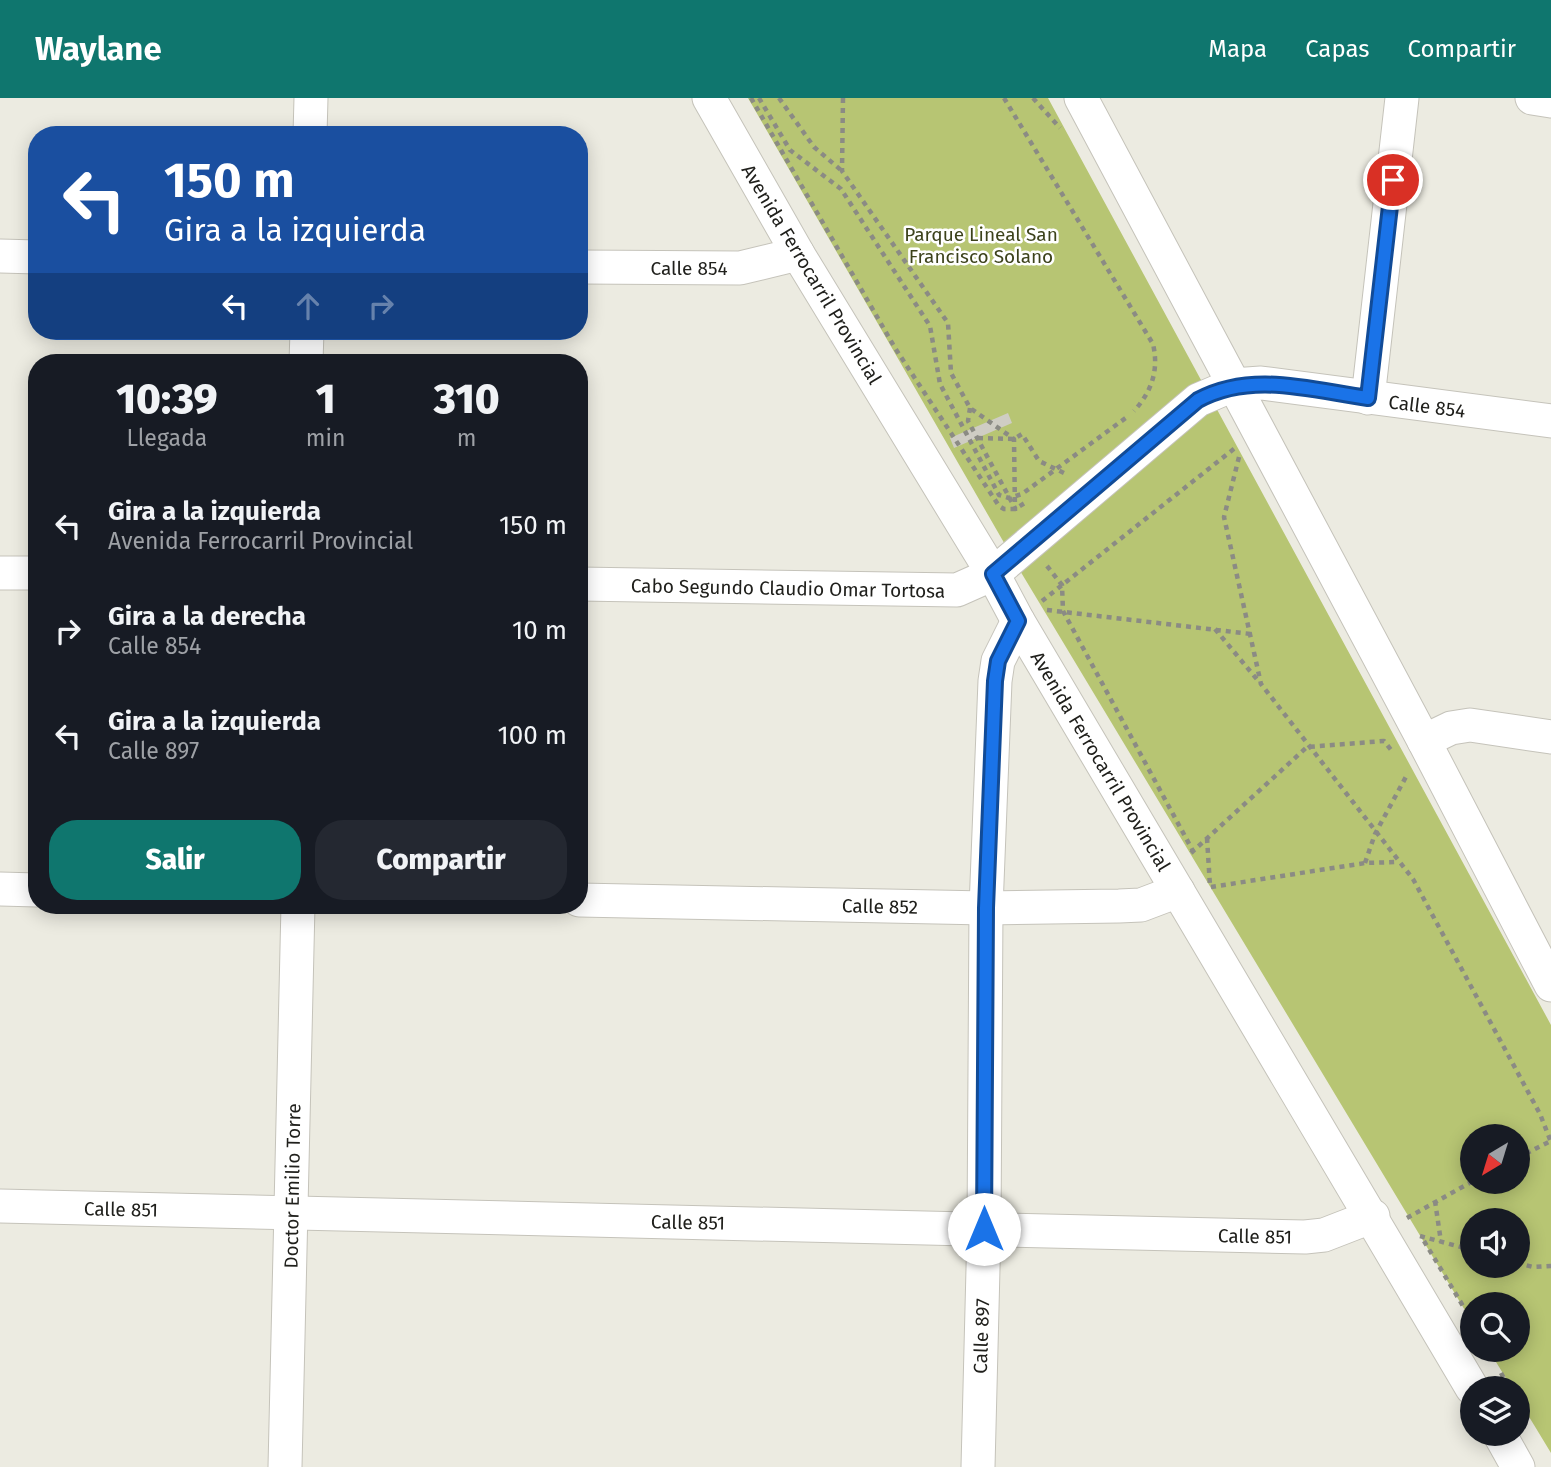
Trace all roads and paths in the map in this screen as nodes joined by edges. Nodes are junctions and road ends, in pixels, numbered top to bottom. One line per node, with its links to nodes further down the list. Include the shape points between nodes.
1 (311, 98): 12 (street)
2 (709, 98): 14 (street, Avenida Ferrocarril Provincial)
3 (751, 98): 32 (path, via 895,348 999,506)
4 (759, 98): 31 (path, via 785,144 841,189 930,326 942,388 994,489)
5 (779, 98): 13 (path, via 814,147)
6 (843, 98): 13 (path)
7 (1004, 98): 27 (path, via 1145,328 1156,356 1153,383 1133,413)
8 (1081, 98): 18 (street)
9 (1402, 98): 19 (street)
10 (1532, 98): 11 (street)
11 (1551, 101)
12 (310, 126)
13 (842, 172): 20 (path, via 948,323 951,373)
14 (798, 254): 17 (street, Calle 854, via 740,268); 36 (street, Avenida Ferrocarril Provincial)
15 (0, 256): 16 (street)
16 (28, 257)
17 (588, 267)
18 (1233, 385): 19 (street, Calle 854, via 1261,383); 33 (street, Calle 854, via 1198,400); 46 (street)
19 (1368, 398): 22 (street, Calle 854)
20 (970, 408): 23 (path, via 968,421); 24 (path)
21 (1135, 420): 25 (path)
22 (1551, 421)
23 (977, 438): 24 (path); 31 (path)
24 (1014, 439): 27 (path, via 1022,434 1039,461); 31 (path)
25 (1104, 443)
26 (1074, 466): 28 (path)
27 (1055, 469): 28 (path); 31 (path)
28 (1063, 474): 29 (path)
29 (1054, 481)
30 (1034, 496): 32 (path)
31 (1012, 497): 32 (path)
32 (1015, 509): 33 (path, via 1015,523)
33 (1030, 543): 36 (street, Calle 854); 38 (path)
34 (0, 573): 35 (street)
35 (28, 573)
36 (993, 574): 37 (street, Cabo Segundo Claudio Omar Tortosa, via 941,592); 40 (street, Avenida Ferrocarril Provincial)
37 (588, 584)
38 (1062, 585): 39 (path); 40 (path); 42 (path, via 1242,442 1224,517)
39 (1063, 611): 40 (path); 41 (path); 49 (path)
40 (1026, 615): 52 (street, Avenida Ferrocarril Provincial); 56 (street, Calle 897, via 998,661 995,681)
41 (1215, 629): 42 (path); 43 (path)
42 (1251, 634): 43 (path)
43 (1261, 684): 45 (path)
44 (1551, 737): 46 (street, via 1470,725 1451,729)
45 (1307, 747): 46 (path, via 1384,741); 47 (path); 48 (path)
46 (1412, 751): 47 (path); 58 (street)
47 (1375, 834): 50 (path); 51 (path)
48 (1207, 838): 49 (path); 52 (path)
49 (1193, 851): 52 (path)
50 (1397, 862): 51 (path); 59 (path, via 1413,879)
51 (1365, 863): 52 (path)
52 (1186, 884): 56 (street, Calle 852, via 1142,905); 65 (street, Avenida Ferrocarril Provincial)
53 (0, 889): 54 (street)
54 (28, 890)
55 (588, 901): 56 (street, Calle 852)
56 (986, 908): 67 (street, Calle 897)
57 (298, 914): 64 (street, Doctor Emilio Torre)
58 (1551, 985)
59 (1551, 1142): 60 (path)
60 (1530, 1152)
61 (1460, 1188): 62 (path)
62 (1435, 1201): 66 (path); 69 (path)
63 (0, 1206): 64 (street, Calle 851)
64 (291, 1213): 67 (street, Calle 851); 75 (street, Doctor Emilio Torre)
65 (1373, 1216): 67 (street, Calle 851, via 1324,1235 1305,1237); 73 (street, Avenida Ferrocarril Provincial)
66 (1406, 1219)
67 (984, 1229): 76 (street, Calle 897)
68 (1420, 1236): 69 (path)
69 (1441, 1242): 70 (path)
70 (1460, 1247)
71 (1530, 1266): 72 (path)
72 (1551, 1266)
73 (1465, 1376)
74 (1506, 1446): 77 (street)
75 (285, 1467)
76 (978, 1467)
77 (1518, 1467)

